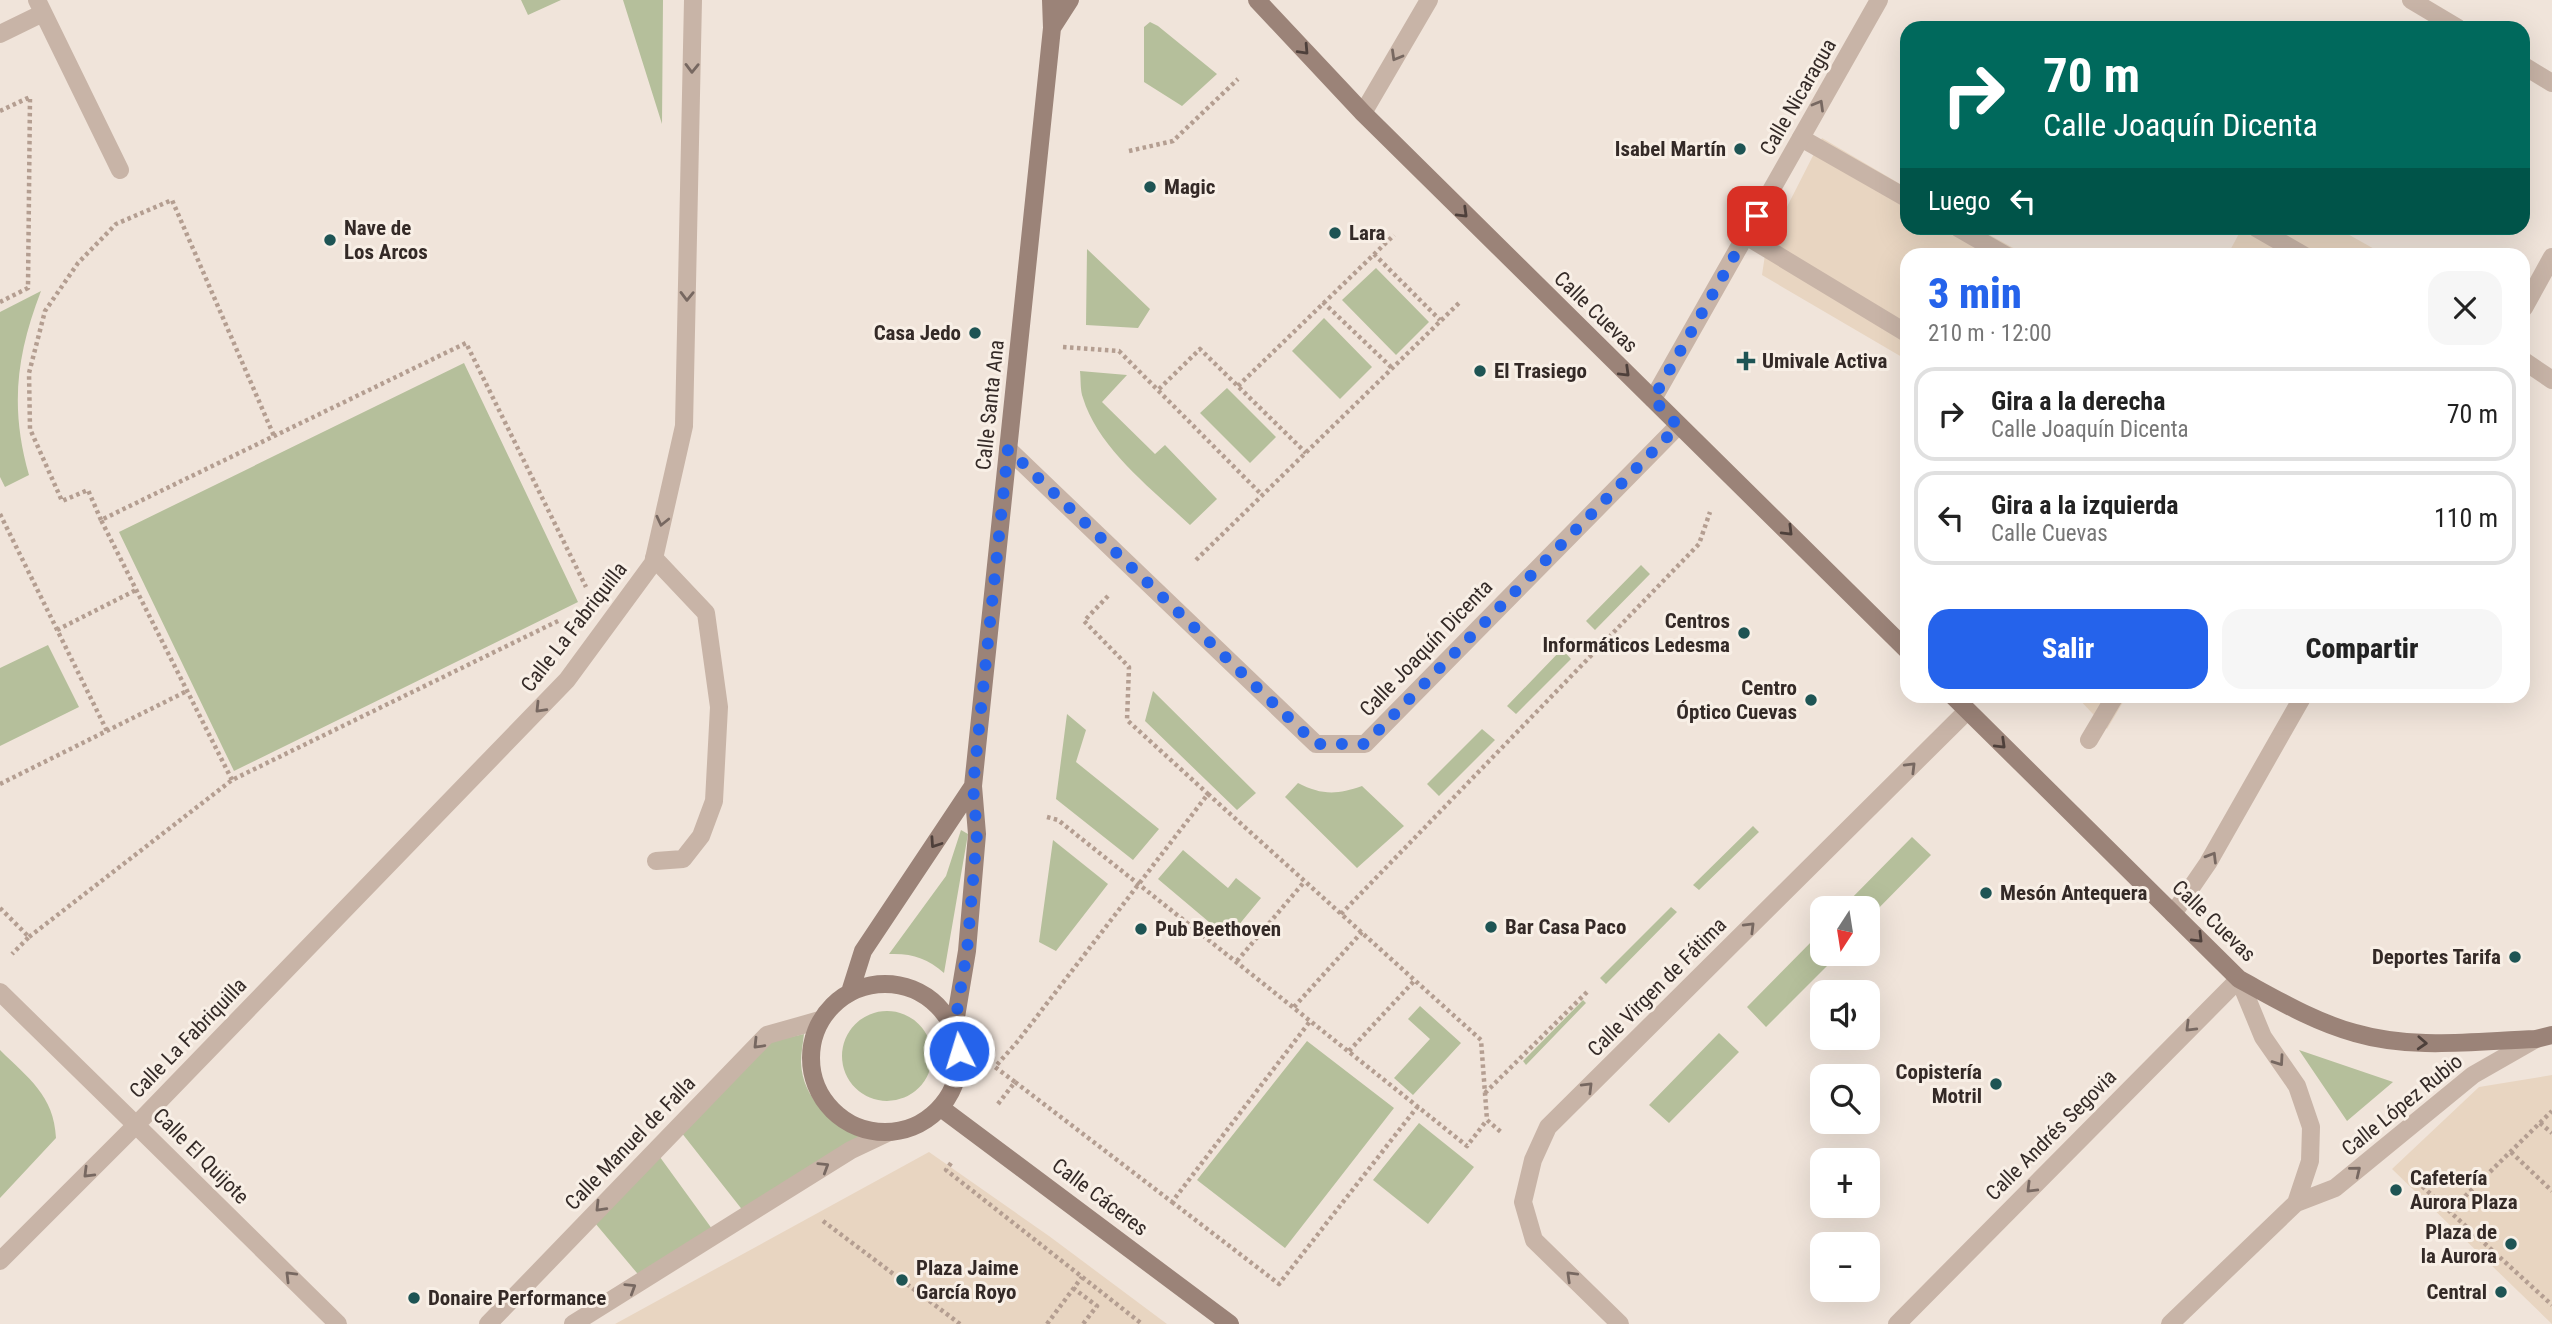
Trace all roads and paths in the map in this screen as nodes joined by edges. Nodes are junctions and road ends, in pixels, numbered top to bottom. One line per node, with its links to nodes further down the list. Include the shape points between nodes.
1 (693, 0): 50 (street, Calle La Fabriquilla, one-way to 50, via 684,426)
2 (1051, 0): 10 (main road, Calle Santa Ana)
3 (1070, 0): 10 (main road, Calle Santa Ana)
4 (1257, 0): 16 (main road, Calle Cuevas, one-way to 16)
5 (1429, 0): 16 (street, one-way to 16)
6 (1879, 0): 17 (street, Calle Nicaragua, one-way to 6)
7 (2411, 0): 9 (street)
8 (40, 6): 11 (street); 19 (street)
9 (2446, 21)
10 (1052, 28): 44 (main road, Calle Santa Ana)
11 (0, 34)
12 (2530, 70): 14 (street)
13 (1238, 79): 18 (path, via 1172,141)
14 (2552, 83)
15 (0, 111): 30 (path, via 30,97 28,288)
16 (1363, 113): 41 (main road, Calle Cuevas, one-way to 41)
17 (1801, 138): 20 (street); 24 (street, Calle Nicaragua)
18 (1129, 150)
19 (120, 170)
20 (1900, 194)
21 (1394, 235): 27 (path)
22 (1970, 235): 25 (street)
23 (2268, 235): 26 (street)
24 (1746, 236): 34 (street); 41 (street, Calle Nicaragua)
25 (1993, 248)
26 (2291, 248)
27 (1374, 254): 31 (path); 33 (path)
28 (2552, 257): 29 (street)
29 (2530, 297)
30 (0, 302)
31 (1323, 302): 37 (path); 39 (path)
32 (1460, 302): 33 (path)
33 (1440, 320): 37 (path)
34 (1900, 329)
35 (1063, 347): 40 (path, via 1119,351)
36 (2530, 365): 38 (street)
37 (1392, 368): 45 (path)
38 (2552, 380)
39 (1238, 386): 40 (path, via 1200,349); 45 (path)
40 (1159, 389): 46 (path)
41 (1653, 399): 42 (main road, Calle Cuevas)
42 (1678, 426): 52 (street, Calle Joaquín Dicenta, via 1365,744 1316,744); 57 (main road, Calle Cuevas, one-way to 57)
43 (274, 436): 49 (path); 49 (path, via 172,200 116,224 78,263 45,311 29,373 30,429 62,501 88,490); 54 (path, via 466,343)
44 (1008, 449): 52 (street, Calle Joaquín Dicenta); 67 (main road, Calle Santa Ana)
45 (1306, 453): 46 (path)
46 (1262, 495): 51 (path)
47 (1711, 510): 74 (path, via 1699,544)
48 (0, 514): 56 (path)
49 (100, 520): 53 (path)
50 (654, 558): 70 (street, via 706,613 719,707 714,801 701,835 683,859); 98 (street, Calle La Fabriquilla, one-way to 98, via 567,680)
51 (1196, 560)
52 (1133, 569): 68 (path, via 1084,621 1129,667 1127,720)
53 (136, 590): 56 (path); 58 (path)
54 (589, 594)
55 (561, 620): 65 (path)
56 (57, 630): 63 (path)
57 (1900, 643)
58 (187, 691): 63 (path); 65 (path)
59 (1959, 703): 62 (main road, Calle Cuevas)
60 (2111, 703): 64 (street)
61 (2299, 703): 75 (street, one-way to 61, via 2208,863)
62 (1967, 711): 75 (main road, Calle Cuevas, one-way to 75); 122 (street, Calle Virgen de Fátima, one-way to 62, via 1534,1240 1523,1202 1533,1160 1548,1127)
63 (107, 731): 66 (path)
64 (2089, 740)
65 (232, 780): 77 (path)
66 (0, 784)
67 (973, 786): 84 (main road, Calle Santa Ana, one-way to 84, via 863,951); 88 (main road, Calle Santa Ana, via 977,834 967,951)
68 (1208, 794): 71 (path); 72 (path)
69 (1047, 817): 72 (path)
70 (656, 861)
71 (1305, 881): 74 (path); 79 (path)
72 (1139, 883): 79 (path); 91 (path, via 995,1067)
73 (0, 908): 77 (path)
74 (1342, 914): 76 (path)
75 (2173, 914): 81 (main road, Calle Cuevas, one-way to 81)
76 (1362, 932): 80 (path); 85 (path)
77 (29, 937): 78 (path)
78 (10, 956)
79 (1237, 961): 85 (path)
80 (1415, 979): 90 (path); 92 (path, via 1481,1040)
81 (2239, 979): 89 (main road, Calle Cuevas, one-way to 89, via 2355,1034 2421,1044); 107 (street, Calle López Rubio, one-way to 107, via 2263,1037 2297,1086 2311,1127 2310,1161); 123 (street, Calle Andrés Segovia, one-way to 123)
82 (1588, 991): 92 (path)
83 (0, 992): 98 (street, Calle El Quijote)
84 (850, 992): 86 (main road); 88 (main road, via 874,984 898,985 921,993)
85 (1294, 1007): 87 (path)
86 (820, 1020): 99 (main road, via 810,1064 828,1106 845,1121); 115 (street, Calle Manuel de Falla, one-way to 115, via 767,1035)
87 (1311, 1020): 90 (path); 106 (path)
88 (954, 1029): 94 (main road, via 958,1073)
89 (2544, 1037): 107 (street, Calle López Rubio, one-way to 89, via 2335,1188 2473,1075)
90 (1349, 1051): 93 (path)
91 (1015, 1082): 100 (path); 106 (path)
92 (1485, 1093): 96 (path)
93 (1418, 1106): 96 (path, via 1467,1146); 106 (path, via 1279,1284)
94 (941, 1108): 99 (main road, via 915,1126); 100 (main road, Calle Cáceres)
95 (2552, 1111): 97 (path)
96 (1488, 1120): 102 (path)
97 (2540, 1123): 101 (path); 103 (path)
98 (136, 1125): 110 (street, Calle La Fabriquilla, one-way to 110); 114 (street, Calle El Quijote, one-way to 98)
99 (889, 1132): 116 (street, one-way to 99, via 851,1150)
100 (975, 1132): 111 (path, via 946,1170); 121 (main road, Calle Cáceres)
101 (2552, 1133)
102 (1508, 1139)
103 (2511, 1152): 105 (path); 108 (path)
104 (2403, 1169): 108 (path)
105 (2552, 1191)
106 (1172, 1202)
107 (2296, 1203): 124 (street, Calle López Rubio)
108 (2450, 1211): 113 (path)
109 (823, 1221): 117 (path)
110 (0, 1261)
111 (1082, 1277): 112 (path); 120 (path)
112 (1073, 1289): 118 (path); 119 (path, via 1097,1306)
113 (2552, 1305)
114 (338, 1324)
115 (488, 1324)
116 (573, 1324)
117 (960, 1324)
118 (1047, 1324)
119 (1083, 1324)
120 (1142, 1324)
121 (1230, 1324)
122 (1620, 1324)
123 (1897, 1324)
124 (2170, 1324)

